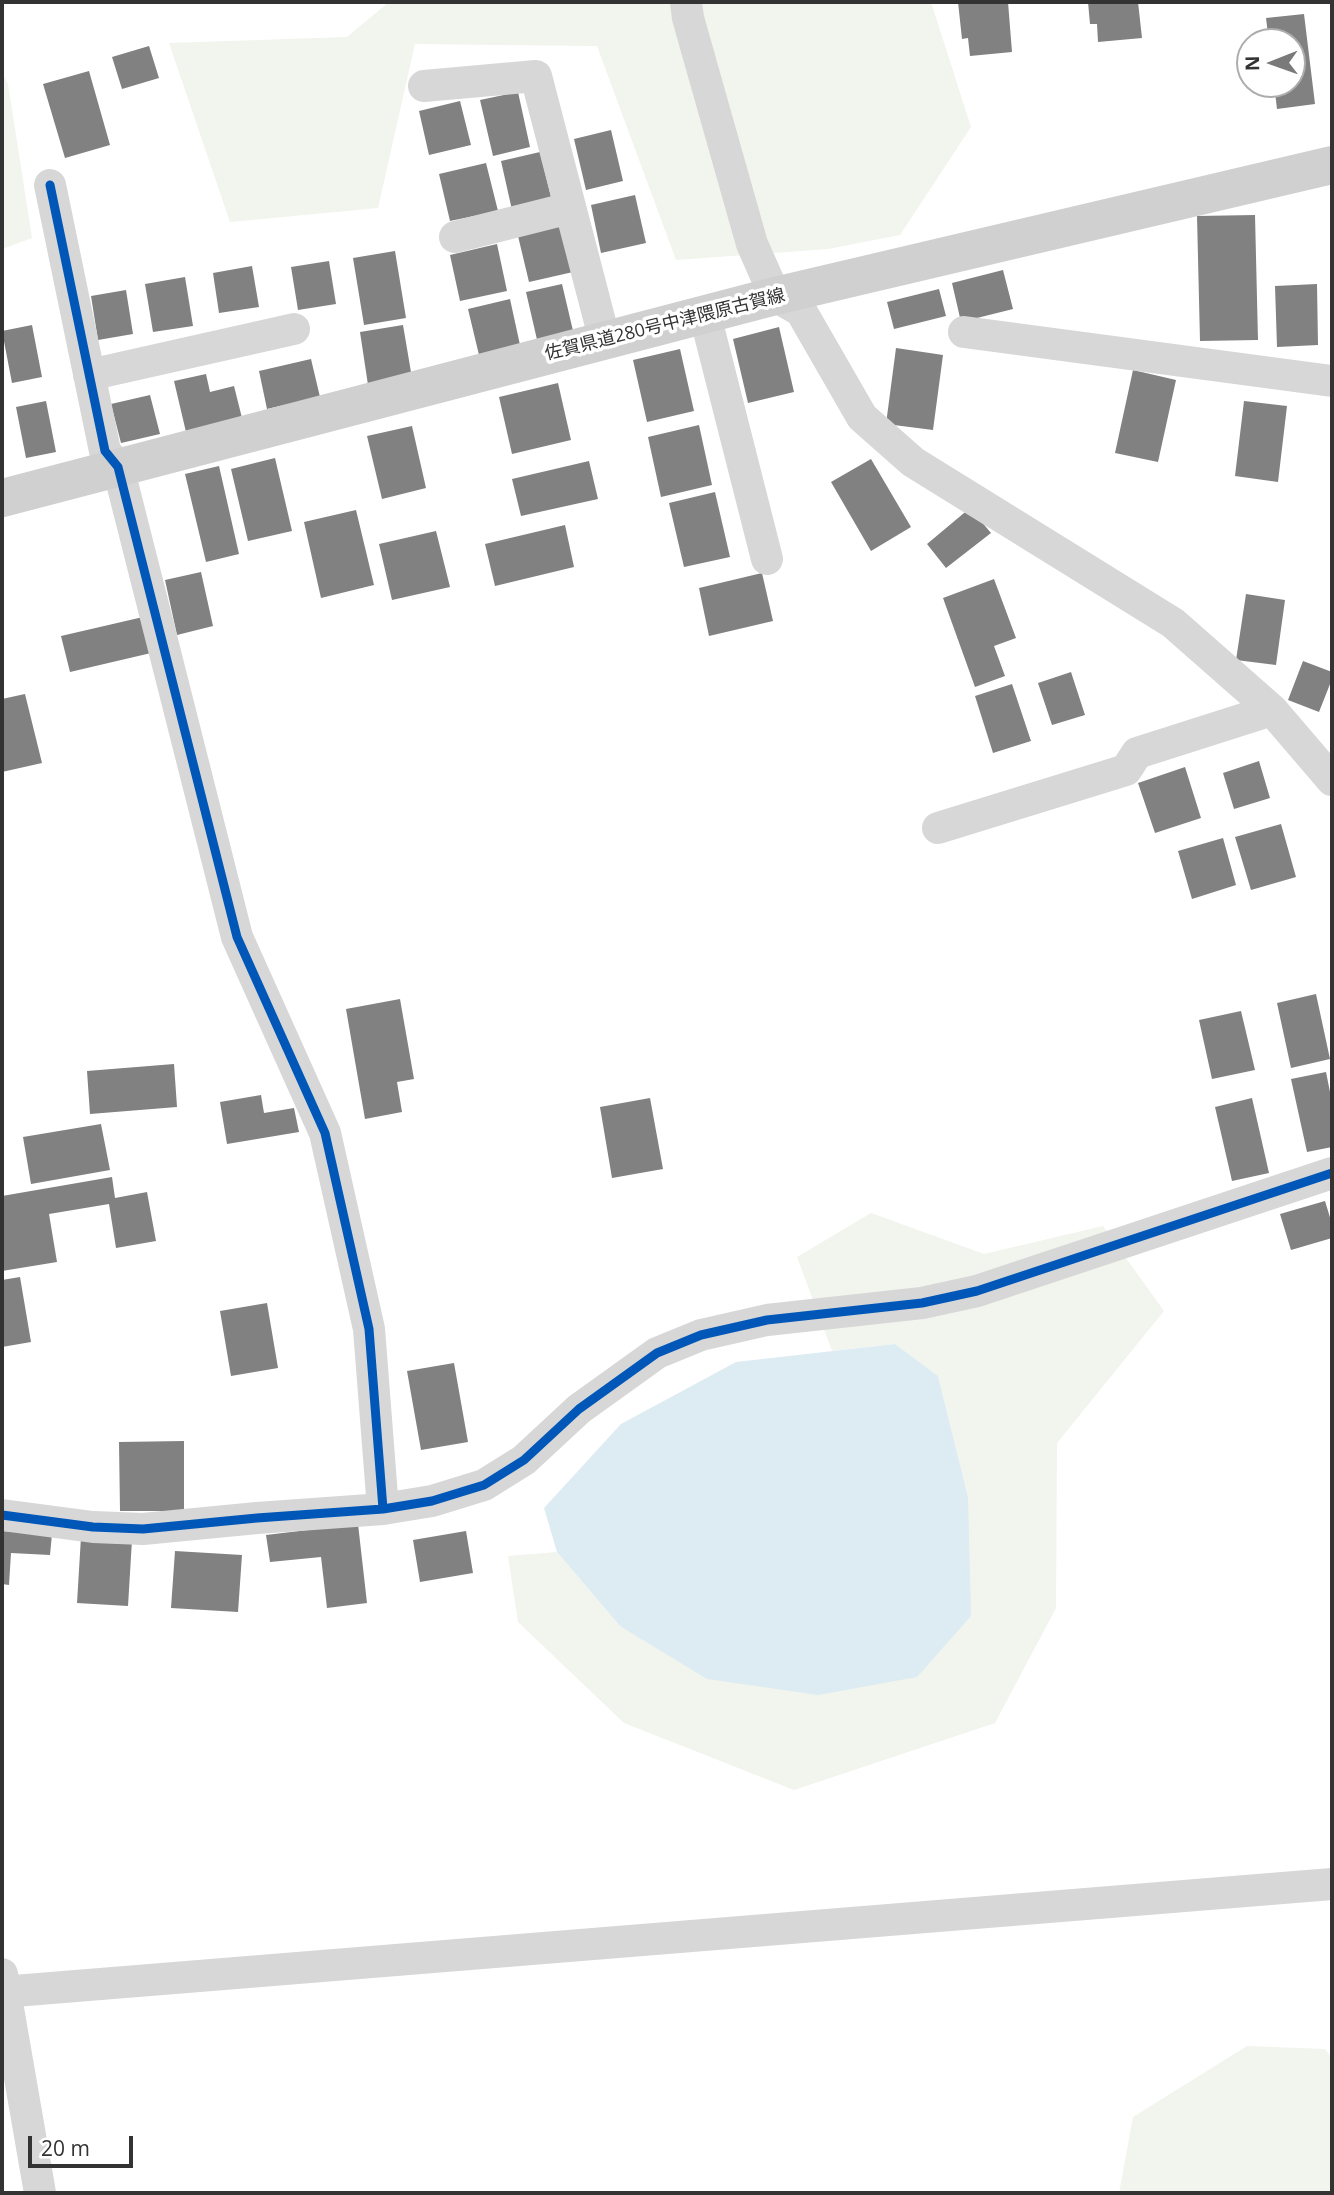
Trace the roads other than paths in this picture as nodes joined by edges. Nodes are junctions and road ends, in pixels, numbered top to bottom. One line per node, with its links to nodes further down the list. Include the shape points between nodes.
1 (686, 2): 7 (street, via 752,244)
2 (424, 86): 5 (street, via 536,76)
3 (1332, 165): 7 (main road, 佐賀県道280号中津隈原古賀線)
4 (50, 185): 12 (street)
5 (570, 208): 6 (street); 11 (street)
6 (455, 237)
7 (775, 296): 8 (main road, 佐賀県道280号中津隈原古賀線); 17 (street, via 801,312 862,417 913,462 1173,623)
8 (705, 315): 11 (main road, 佐賀県道280号中津隈原古賀線); 16 (street)
9 (294, 329): 12 (street)
10 (964, 332): 13 (street)
11 (605, 341): 14 (main road, 佐賀県道280号中津隈原古賀線)
12 (89, 375): 14 (street, via 105,451)
13 (1332, 381)
14 (118, 467): 15 (main road, 佐賀県道280号中津隈原古賀線); 21 (street, via 237,937 326,1133 369,1329)
15 (2, 498)
16 (767, 559)
17 (1272, 710): 18 (street); 19 (street, via 1137,753 1126,770)
18 (1332, 780)
19 (938, 828)
20 (1332, 1173): 21 (street, via 977,1291 922,1303 766,1320 701,1335 657,1353 579,1409 524,1460 484,1485 432,1501)
21 (383, 1509): 22 (street, via 143,1530)
22 (2, 1516)
23 (1332, 1884): 24 (street)
24 (3, 1985): 25 (street)
25 (40, 2193)

